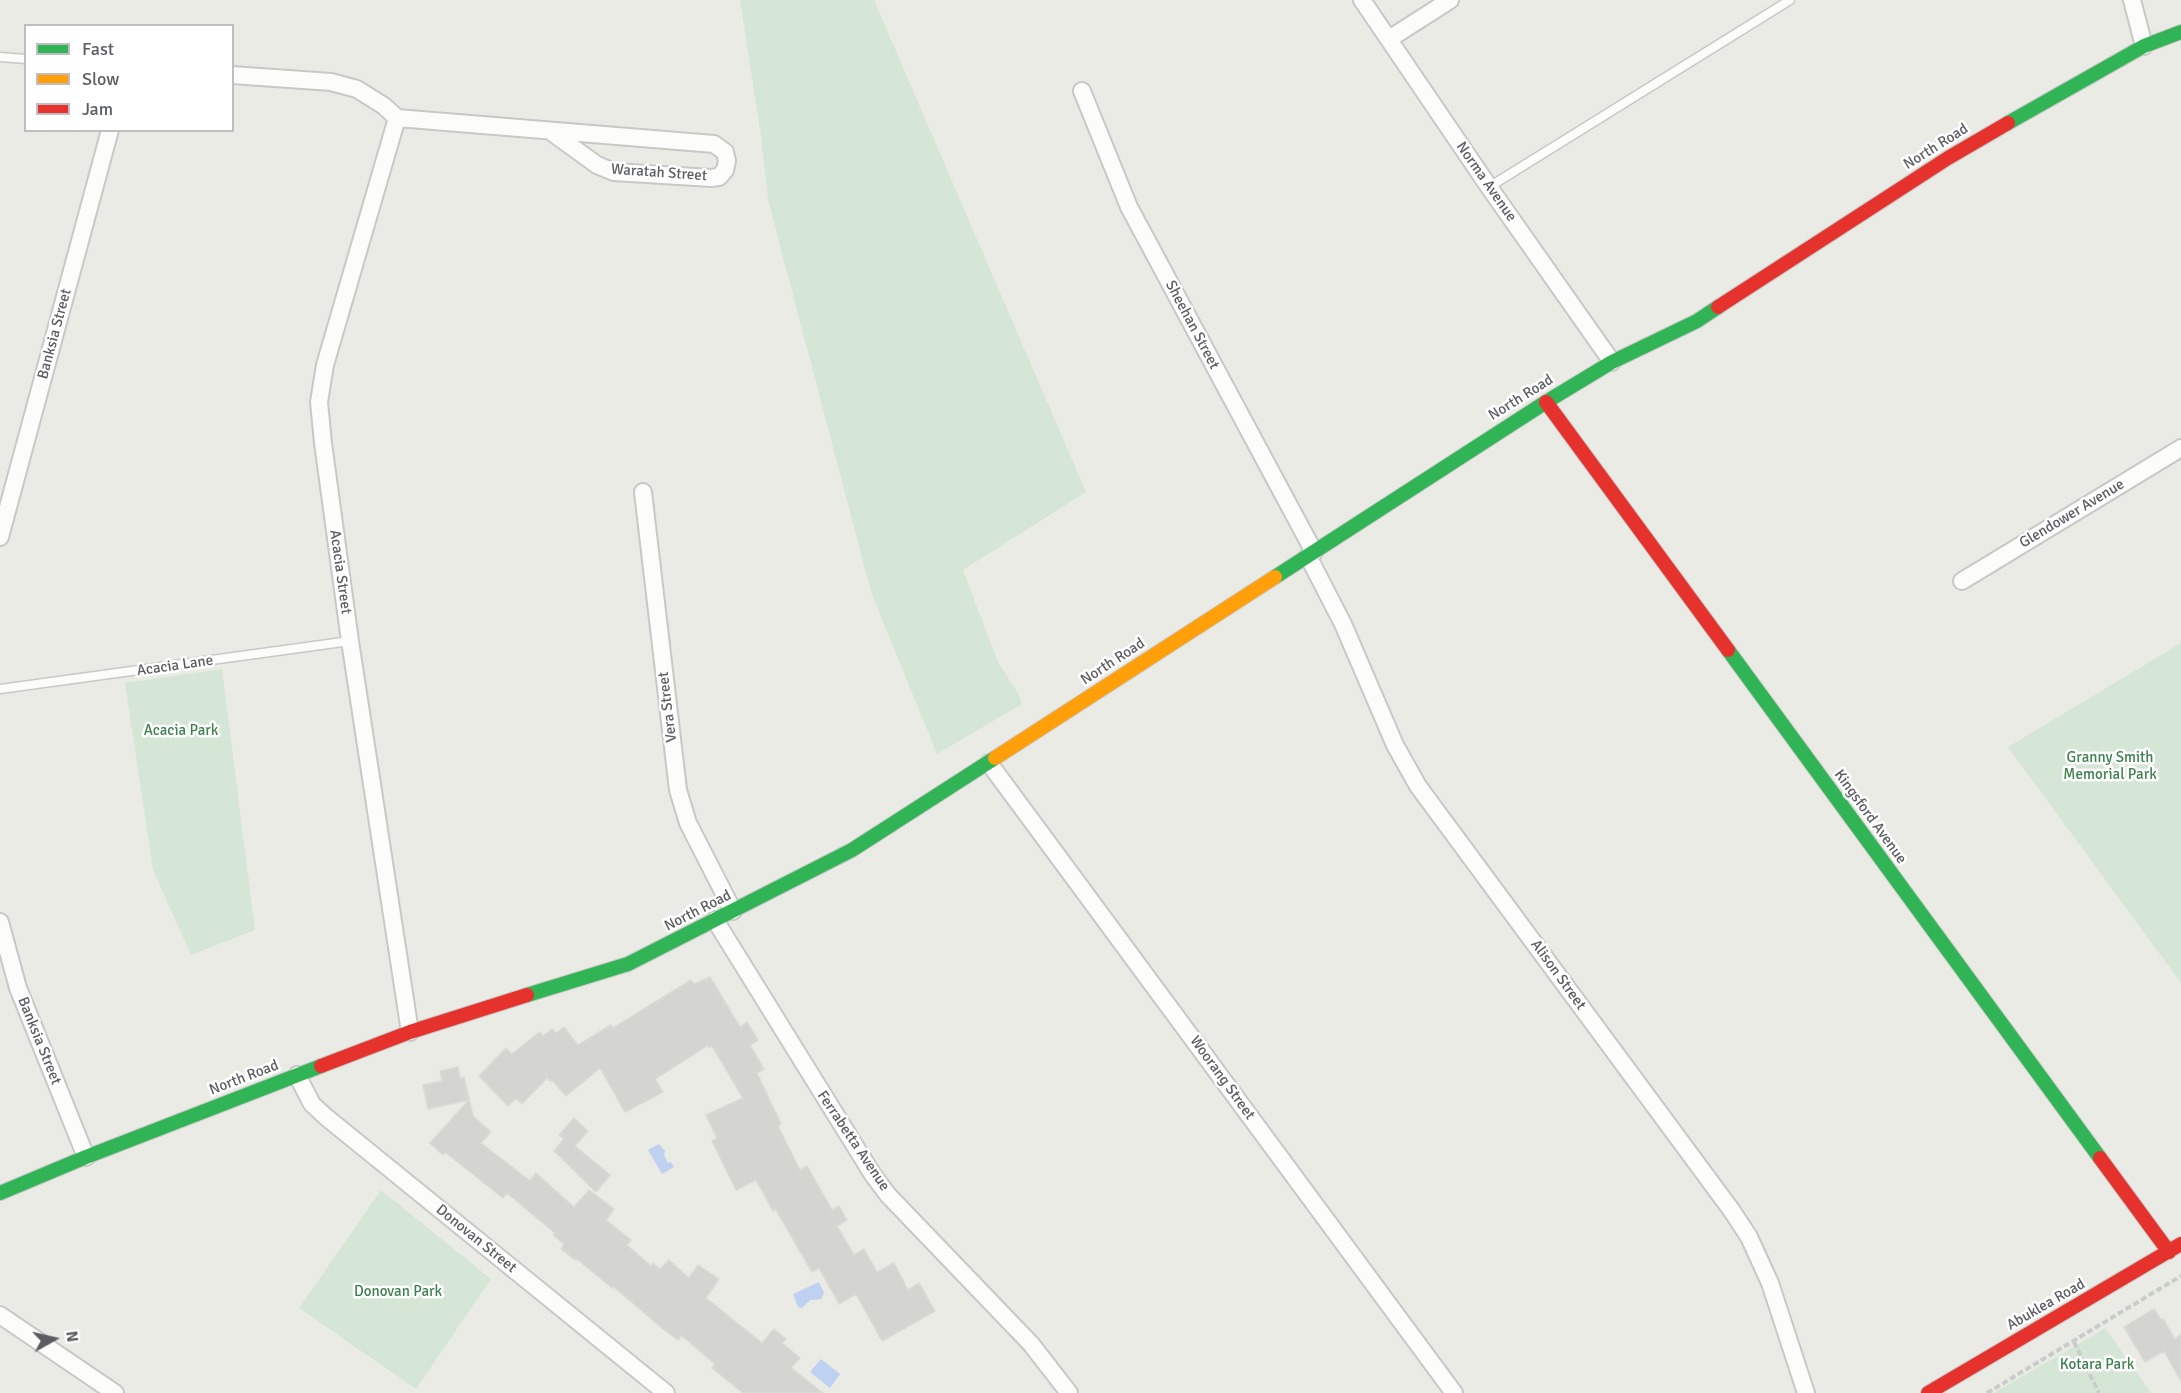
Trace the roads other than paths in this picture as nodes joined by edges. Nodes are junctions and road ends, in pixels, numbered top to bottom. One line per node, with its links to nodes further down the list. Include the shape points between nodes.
1 (1362, 0): 6 (street, Norma Avenue)
2 (1450, 0): 6 (street)
3 (1790, 0): 15 (lane)
4 (2132, 0): 7 (street)
5 (2181, 32): 7 (street, North Road)
6 (1389, 39): 15 (street, Norma Avenue)
7 (2144, 46): 16 (street, North Road, via 1948,158 1697,321)
8 (0, 57): 9 (lane)
9 (24, 59)
10 (234, 75): 12 (street, via 331,82 357,89)
11 (1082, 92): 21 (street, Sheehan Street, via 1129,207)
12 (397, 118): 14 (street, Waratah Street); 23 (street, Acacia Street, via 326,365 319,402)
13 (109, 132): 20 (street, Banksia Street)
14 (550, 132): 14 (street, Waratah Street, via 597,165 614,172 711,178 719,177 727,161 725,152 714,144)
15 (1489, 187): 16 (street, Norma Avenue)
16 (1612, 362): 17 (street, North Road)
17 (1546, 402): 21 (street, North Road); 33 (street, Kingsford Avenue)
18 (2181, 448): 22 (street, Glendower Avenue)
19 (643, 492): 26 (street, Vera Street, via 678,790 688,823)
20 (0, 537)
21 (1311, 554): 25 (street, North Road); 39 (street, Alison Street, via 1395,745 1418,786 1749,1237 1770,1283)
22 (1962, 581)
23 (350, 641): 24 (lane, Acacia Lane); 29 (street, Acacia Street)
24 (0, 689)
25 (989, 763): 26 (street, North Road, via 852,850); 38 (street, Woorang Street)
26 (733, 911): 27 (street, North Road)
27 (715, 920): 29 (street, North Road, via 628,964); 37 (street, Ferrabetta Avenue, via 873,1175 1031,1344)
28 (0, 922): 31 (street, Banksia Street, via 18,988)
29 (410, 1032): 30 (street, North Road)
30 (297, 1075): 31 (street, North Road); 36 (street, Donovan Street, via 312,1104)
31 (86, 1157): 32 (street, North Road)
32 (0, 1193)
33 (2175, 1248): 40 (street, Abuklea Road)
34 (0, 1315): 35 (street)
35 (115, 1393)
36 (666, 1393)
37 (1069, 1393)
38 (1454, 1393)
39 (1806, 1393)
40 (1928, 1393)

